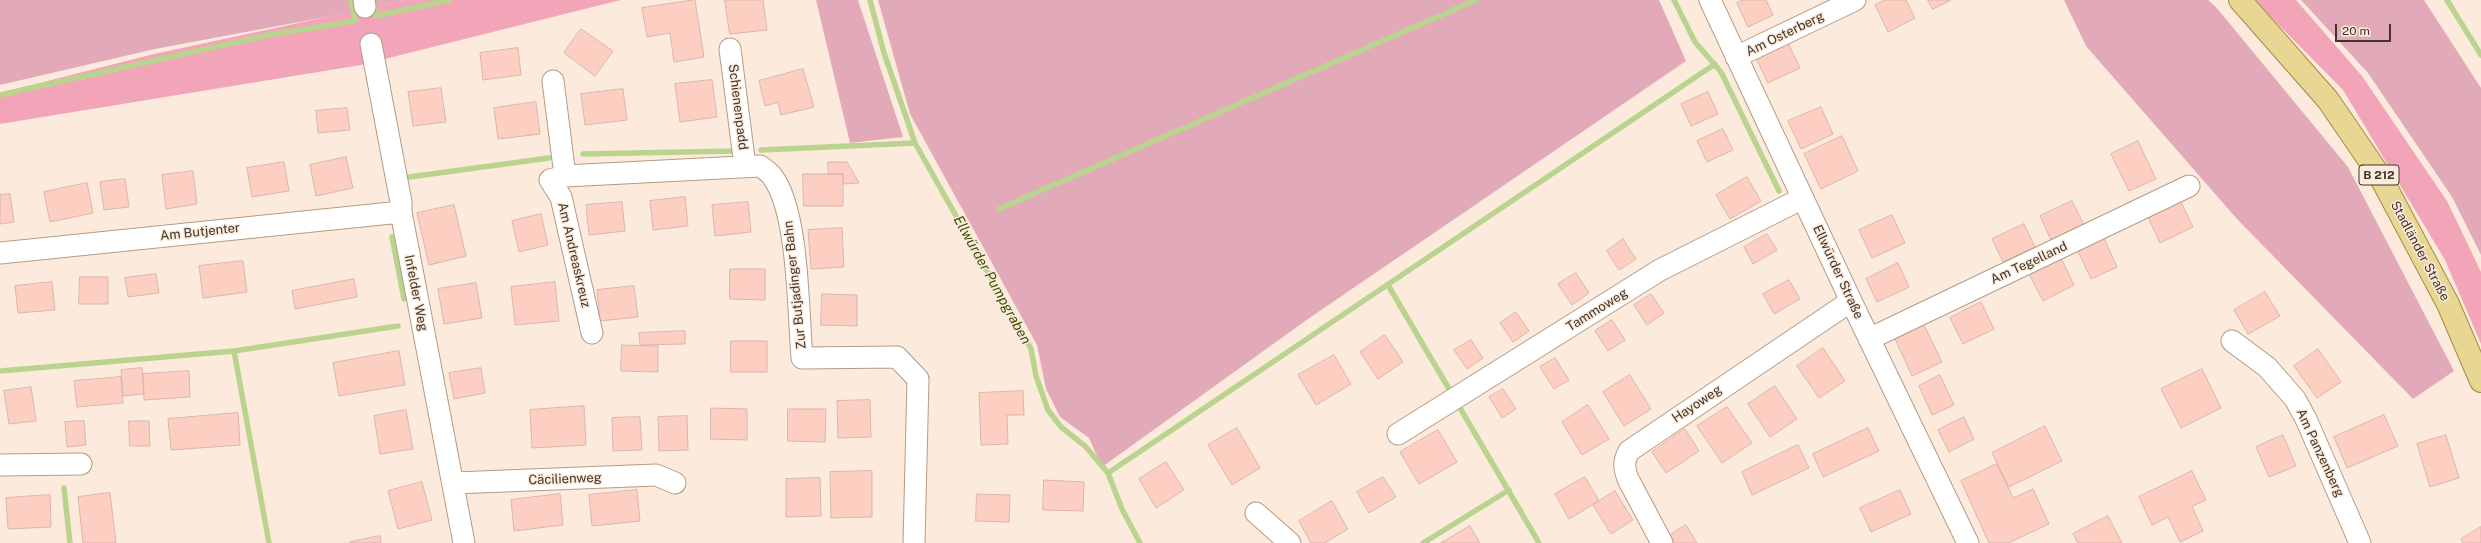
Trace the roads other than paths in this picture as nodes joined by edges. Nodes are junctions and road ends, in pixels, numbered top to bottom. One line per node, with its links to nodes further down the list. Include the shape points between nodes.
1 (1710, 0): 6 (street, Ellwürder Straße)
2 (1855, 0): 6 (street, Am Osterberg)
3 (2240, 0): 18 (main road, Stadländer Straße / B 212, via 2328,100 2380,176 2445,297)
4 (371, 44): 12 (street, Infelder Weg)
5 (730, 49): 8 (street, Schienenpadd)
6 (1736, 57): 11 (street, Ellwürder Straße)
7 (553, 81): 9 (street, Am Andreaskreuz)
8 (745, 166): 9 (street, Zur Butjadinger Bahn); 26 (street, Zur Butjadinger Bahn, via 760,166 772,175 791,226 802,358 897,357 918,379)
9 (557, 178): 15 (street, Am Andreaskreuz)
10 (2189, 186): 16 (street, Am Tegelland)
11 (1803, 198): 14 (street, Ellwürder Straße); 19 (street, Tammoweg, via 1660,270)
12 (401, 212): 13 (street, Am Butjenter); 23 (street, Infelder Weg)
13 (0, 253)
14 (1851, 301): 16 (street, Ellwürder Straße); 28 (street, Hayoweg, via 1629,451 1624,460 1624,468)
15 (592, 333)
16 (1869, 339): 29 (street, Ellwürder Straße)
17 (2232, 341): 30 (street, Am Panzenberg, via 2267,367 2295,398)
18 (2481, 381)
19 (1398, 434)
20 (81, 464): 21 (street)
21 (0, 465)
22 (675, 483): 23 (street, Cäcilienweg, via 656,475)
23 (454, 484): 25 (street, Infelder Weg)
24 (1256, 513): 27 (street)
25 (464, 543)
26 (914, 543)
27 (1290, 543)
28 (1662, 543)
29 (1968, 543)
30 (2360, 543)

